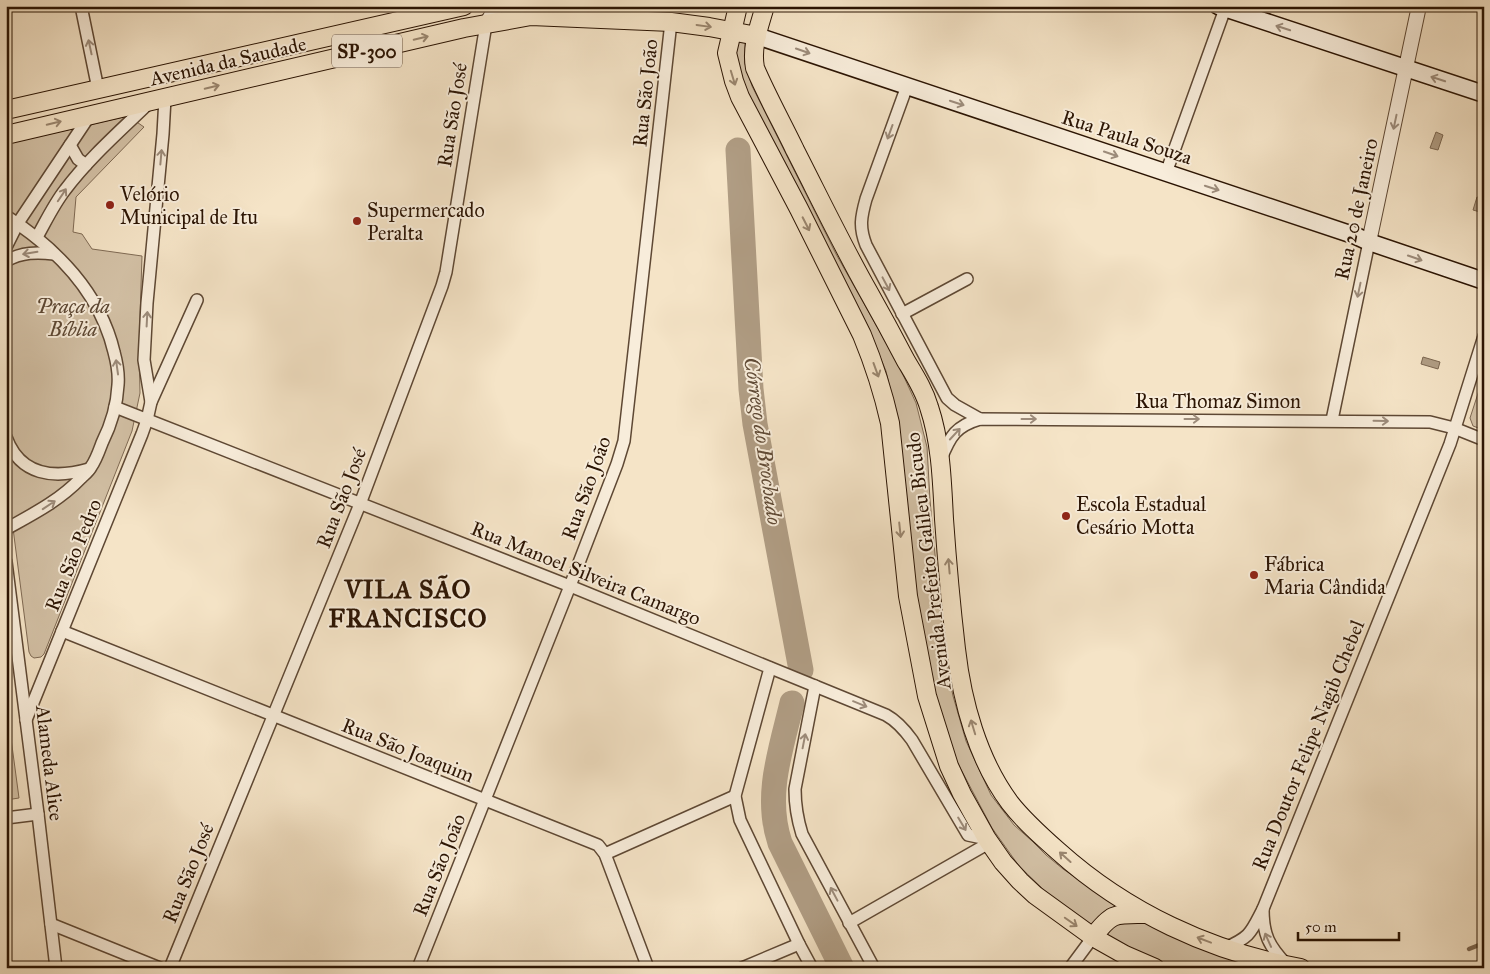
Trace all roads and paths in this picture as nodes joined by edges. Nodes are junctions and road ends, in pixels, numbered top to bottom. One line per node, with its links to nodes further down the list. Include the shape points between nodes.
1 (81, 6): 15 (street, one-way to 1)
2 (464, 6): 13 (main road, Avenida da Saudade / SP-300)
3 (497, 6): 9 (street)
4 (738, 6): 10 (main road, Avenida Prefeito Galileu Bicudo)
5 (765, 6): 11 (main road, Avenida Prefeito Galileu Bicudo)
6 (1419, 6): 12 (street, Rua 20 de Janeiro)
7 (1223, 7): 12 (main road, one-way to 7); 23 (street)
8 (671, 22): 9 (main road, Avenida da Saudade / SP-300, via 531,16); 10 (main road, Avenida da Saudade / SP-300, one-way to 10); 49 (street, Rua São João, via 624,441)
9 (486, 24): 17 (main road, Avenida da Saudade / SP-300, one-way to 9); 46 (street, Rua São José, via 446,272)
10 (732, 31): 11 (main road, Avenida da Saudade / SP-300); 59 (main road, Avenida Prefeito Galileu Bicudo, one-way to 59, via 728,53 740,97 862,335 881,385 890,423 908,596 927,696 949,766)
11 (757, 36): 14 (main road, Rua Paula Souza, one-way to 14); 44 (main road, Avenida Prefeito Galileu Bicudo, via 753,58 755,68 844,248 922,388 934,424)
12 (1406, 68): 16 (main road, one-way to 12); 27 (street, Rua 20 de Janeiro, one-way to 27)
13 (154, 76): 15 (main road, Avenida da Saudade / SP-300); 19 (main road, via 129,91 103,98)
14 (907, 86): 23 (main road, Rua Paula Souza, one-way to 23); 34 (street, Rua Thomaz Simon, one-way to 34, via 866,199 860,227)
15 (98, 89): 18 (main road, Avenida da Saudade / SP-300)
16 (1484, 94)
17 (159, 99): 19 (main road, Avenida da Saudade / SP-300); 22 (street); 36 (street, Rua São Pedro, one-way to 17, via 144,360)
18 (6, 110)
19 (90, 115): 20 (main road, Avenida da Saudade / SP-300, one-way to 19); 21 (street)
20 (6, 135)
21 (70, 145): 22 (street); 25 (street)
22 (86, 165): 26 (street, one-way to 22, via 65,189)
23 (1166, 173): 27 (main road, Rua Paula Souza, one-way to 27)
24 (6, 216): 25 (street)
25 (18, 223): 26 (street); 28 (street)
26 (37, 237): 29 (street)
27 (1369, 242): 32 (main road, Rua Paula Souza, one-way to 32); 40 (street, Rua 20 de Janeiro, one-way to 40)
28 (6, 246)
29 (54, 254): 30 (street, one-way to 30, via 35,252); 37 (street, one-way to 29, via 118,366 104,319 82,283)
30 (6, 261)
31 (967, 279): 34 (street)
32 (1484, 281)
33 (196, 300): 36 (street, Rua São Pedro)
34 (902, 314): 38 (street, Rua Thomaz Simon, via 947,398)
35 (1484, 336): 41 (street, Rua Doutor Felipe Nagib Chebel)
36 (151, 402): 39 (street, Rua São Pedro)
37 (115, 407): 39 (street, Rua Manoel Silveira Camargo); 45 (street)
38 (980, 419): 40 (street, Rua Thomaz Simon, one-way to 40); 44 (street, Rua Thomaz Simon, one-way to 38, via 954,432)
39 (147, 420): 46 (street, Rua Manoel Silveira Camargo); 50 (street, Rua São Pedro)
40 (1332, 420): 41 (street, Rua Thomaz Simon, one-way to 41, via 1430,422)
41 (1454, 428): 43 (street, Rua Thomaz Simon); 61 (street, Rua Doutor Felipe Nagib Chebel)
42 (6, 437): 45 (street, via 14,455 35,471 56,474)
43 (1484, 440)
44 (940, 460): 62 (main road, Avenida Prefeito Galileu Bicudo, one-way to 44, via 1080,871 1043,838 1010,803 981,751 958,664)
45 (91, 468): 47 (street, one-way to 45, via 51,504)
46 (360, 504): 49 (street, Rua Manoel Silveira Camargo); 53 (street, Rua São José)
47 (6, 529)
48 (6, 562): 54 (street, Alameda Alice)
49 (570, 586): 51 (street, Rua Manoel Silveira Camargo); 56 (street, Rua São João)
50 (62, 631): 53 (street, Rua São Joaquim); 54 (street, Rua São Pedro)
51 (770, 668): 52 (street, Rua Manoel Silveira Camargo); 55 (street)
52 (815, 686): 59 (street, Rua Manoel Silveira Camargo, one-way to 59, via 895,720 912,740 968,835); 63 (street, one-way to 52, via 797,819 795,789)
53 (273, 716): 56 (street, Rua São Joaquim); 71 (street, Rua São José)
54 (26, 720): 57 (street, Alameda Alice)
55 (735, 796): 60 (street); 66 (street, via 740,820)
56 (484, 801): 60 (street, Rua São Joaquim, via 598,845); 72 (street, Rua São João)
57 (38, 814): 58 (street); 64 (street, Alameda Alice)
58 (6, 818)
59 (988, 841): 63 (street); 65 (main road, Avenida Prefeito Galileu Bicudo, one-way to 65, via 1035,895)
60 (605, 854): 73 (street)
61 (1263, 909): 67 (street, Rua Doutor Felipe Nagib Chebel, via 1251,932); 68 (street, Rua Doutor Felipe Nagib Chebel, one-way to 61, via 1273,951 1263,925)
62 (1145, 914): 65 (main road, via 1113,915); 67 (main road, Avenida Prefeito Galileu Bicudo, one-way to 62)
63 (849, 923): 76 (street)
64 (51, 924): 69 (street, Alameda Alice); 70 (street)
65 (1093, 937): 77 (street); 78 (main road, Avenida Prefeito Galileu Bicudo)
66 (799, 944): 74 (street); 75 (street)
67 (1225, 948): 68 (main road, Avenida Prefeito Galileu Bicudo)
68 (1294, 966)
69 (56, 968)
70 (160, 968)
71 (170, 968)
72 (418, 968)
73 (648, 968)
74 (742, 968)
75 (812, 968)
76 (874, 968)
77 (1070, 968)
78 (1155, 968)

